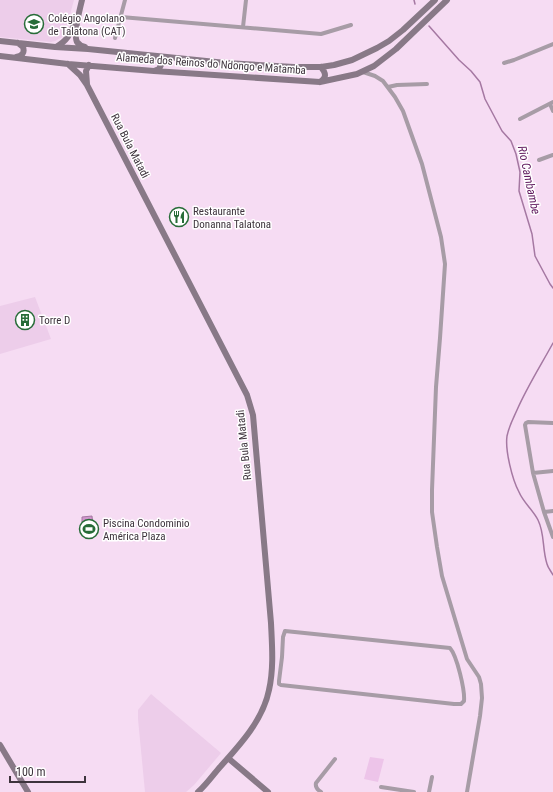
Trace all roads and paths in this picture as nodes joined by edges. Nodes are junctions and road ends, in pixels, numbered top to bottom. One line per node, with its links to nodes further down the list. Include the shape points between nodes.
1 (82, 0): 6 (street)
2 (126, 0): 7 (street)
3 (246, 0): 9 (street)
4 (435, 0): 22 (street, Alameda dos Reinos do Ndongo e Matamba, via 403,30 367,54 340,64)
5 (447, 0): 24 (street, Alameda dos Reinos do Ndongo e Matamba, via 386,58)
6 (80, 7): 14 (street, via 68,38); 15 (street, via 75,37 80,46)
7 (121, 16): 9 (street); 10 (street)
8 (351, 25): 9 (street, via 320,34)
9 (243, 27)
10 (115, 38)
11 (0, 41): 12 (street, Alameda dos Reinos do Ndongo e Matamba)
12 (18, 43): 14 (street, Alameda dos Reinos do Ndongo e Matamba); 18 (street, via 24,52)
13 (553, 44): 19 (street)
14 (55, 47): 15 (street, Alameda dos Reinos do Ndongo e Matamba)
15 (88, 49): 17 (street, Alameda dos Reinos do Ndongo e Matamba)
16 (0, 56): 18 (street, Alameda dos Reinos do Ndongo e Matamba)
17 (155, 56): 22 (street, Alameda dos Reinos do Ndongo e Matamba, via 226,63); 23 (street, via 162,63 159,69)
18 (14, 58): 20 (street, Alameda dos Reinos do Ndongo e Matamba)
19 (504, 63)
20 (68, 64): 21 (street, Alameda dos Reinos do Ndongo e Matamba); 27 (street, Rua Bula Matadi)
21 (89, 65): 23 (street, Alameda dos Reinos do Ndongo e Matamba); 27 (street, via 86,71)
22 (321, 67): 25 (street, via 326,76)
23 (154, 71): 25 (street, Alameda dos Reinos do Ndongo e Matamba)
24 (363, 72): 25 (street, Alameda dos Reinos do Ndongo e Matamba); 28 (street, via 375,76)
25 (320, 82)
26 (427, 84): 28 (street)
27 (87, 86): 40 (street, Rua Bula Matadi, via 250,404 253,415)
28 (388, 87): 53 (street, via 403,110 422,164 441,237 445,264 436,387 432,512 442,576 468,659 481,684 480,716)
29 (552, 103): 30 (street); 31 (street)
30 (553, 111)
31 (520, 119)
32 (553, 155): 33 (street)
33 (539, 160)
34 (553, 423): 36 (street, via 526,423)
35 (553, 471): 36 (street)
36 (533, 473): 38 (street)
37 (553, 511): 38 (street)
38 (544, 512): 39 (street)
39 (553, 537)
40 (272, 658): 41 (street); 43 (street, Rua Bula Matadi, via 270,690 262,712)
41 (282, 659): 41 (street, via 278,681 282,685 454,704 461,704 464,701 460,674 452,651 447,648 285,631)
42 (0, 745): 47 (street)
43 (228, 758): 48 (street, Rua Bula Matadi); 49 (street)
44 (335, 759): 50 (street, via 315,785)
45 (432, 777): 52 (street)
46 (381, 787): 51 (street)
47 (28, 792)
48 (198, 792)
49 (268, 792)
50 (321, 792)
51 (414, 792)
52 (429, 792)
53 (467, 792)

